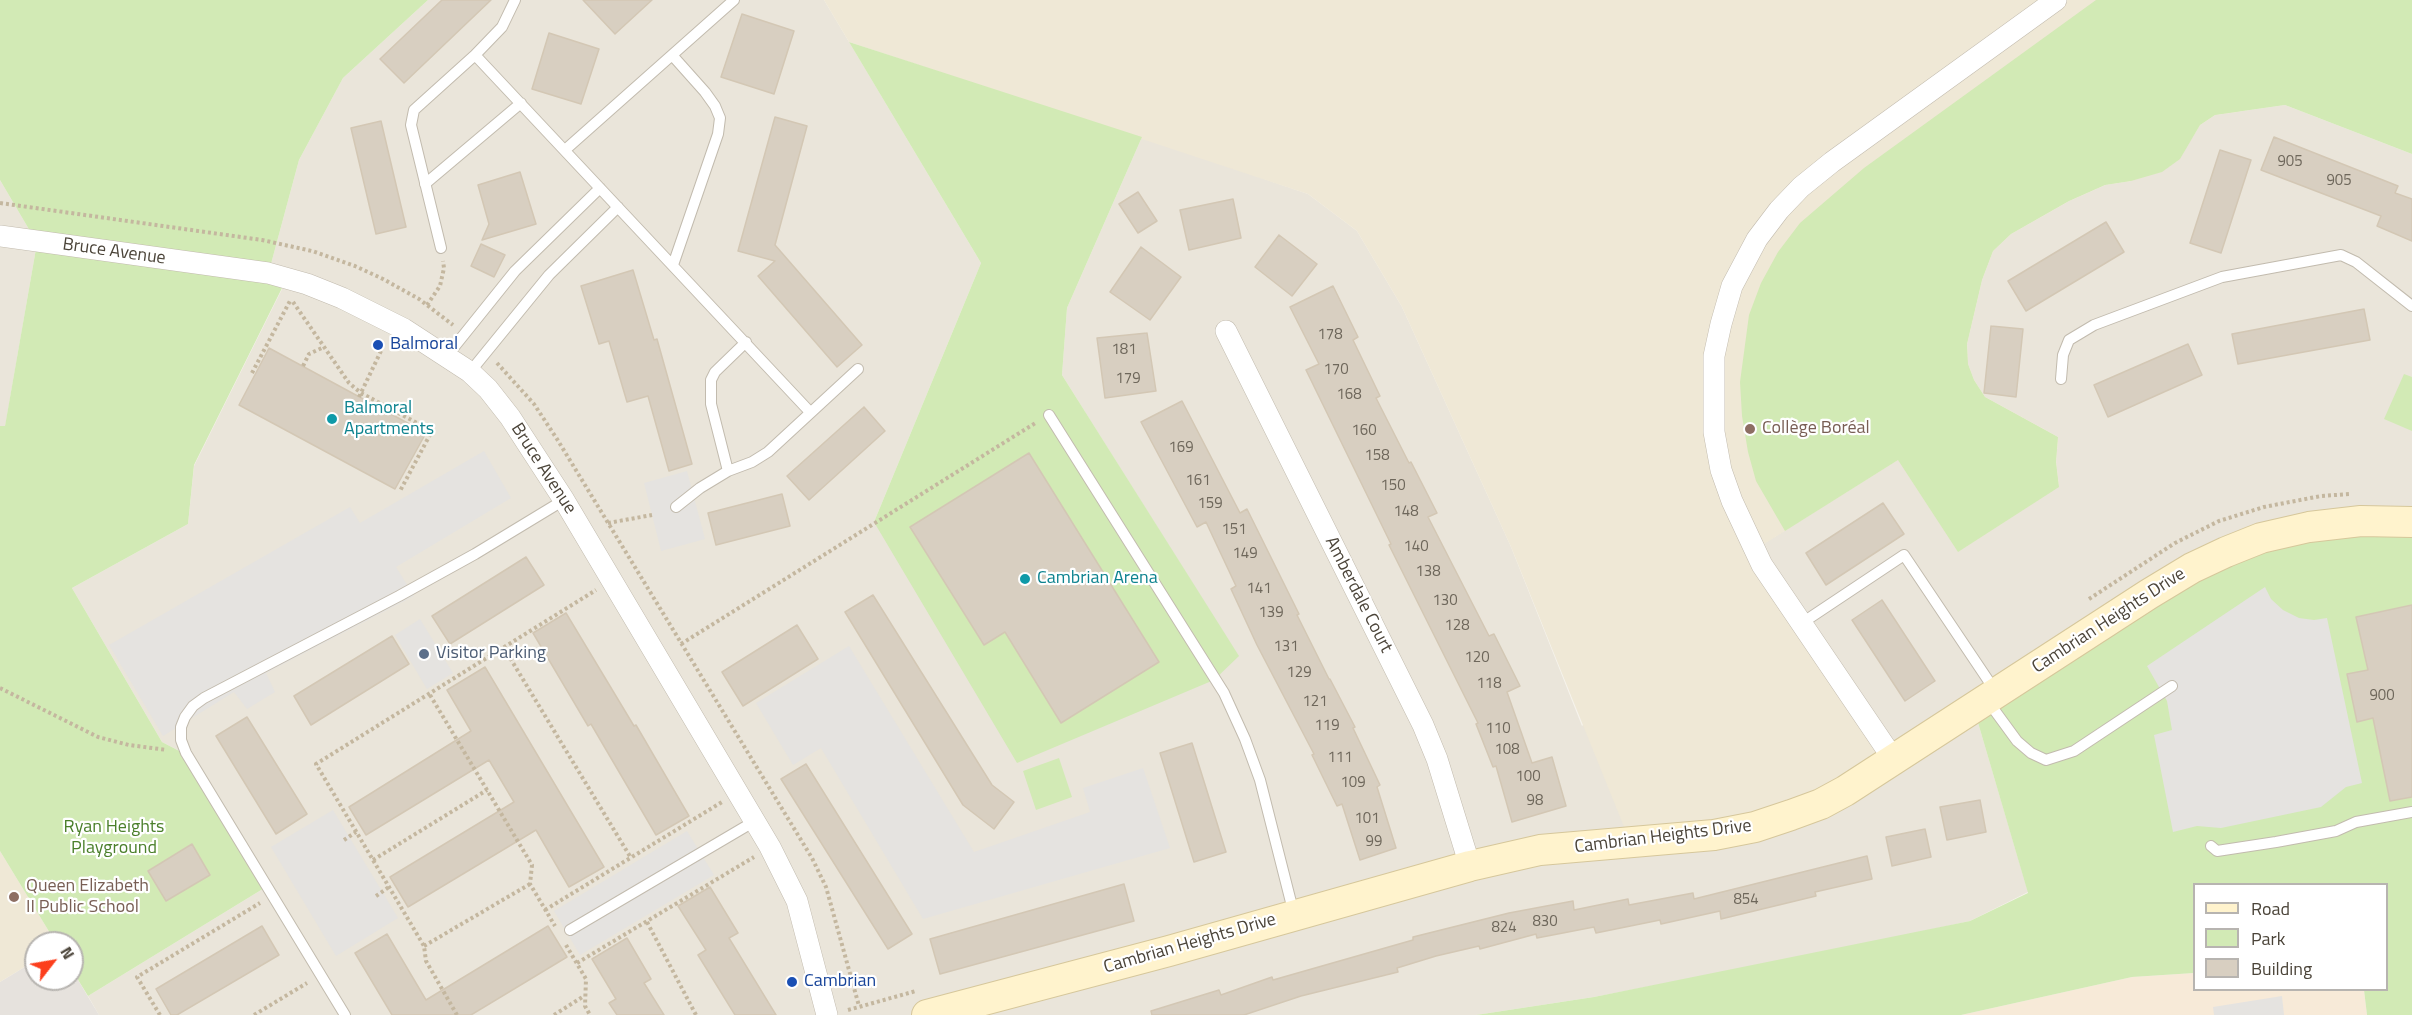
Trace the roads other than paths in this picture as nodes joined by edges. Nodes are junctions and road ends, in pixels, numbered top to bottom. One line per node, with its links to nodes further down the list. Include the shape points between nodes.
1 (515, 0): 4 (lane, via 502,27)
2 (735, 0): 5 (lane)
3 (2056, 0): 27 (street, via 1802,187 1757,239 1732,285 1714,356 1714,432 1721,470 1762,565)
4 (475, 55): 6 (lane); 8 (lane, via 414,110 411,124)
5 (672, 55): 7 (lane); 13 (lane, via 705,92 720,118)
6 (520, 103): 7 (lane); 8 (lane)
7 (565, 150): 9 (lane)
8 (425, 183): 12 (lane)
9 (600, 188): 10 (lane); 17 (lane, via 515,271)
10 (618, 207): 13 (lane); 19 (lane, via 549,275)
11 (0, 236): 17 (street, Bruce Avenue, via 268,273 296,290 342,298 404,329)
12 (441, 248)
13 (674, 265): 16 (lane)
14 (2412, 306): 20 (lane, via 2356,262 2341,255 2222,277 2094,325 2069,340 2062,355)
15 (1227, 331): 34 (street, Amberdale Court, via 1423,724)
16 (746, 342): 21 (lane); 23 (lane, via 711,380 711,404)
17 (446, 357): 19 (street, Bruce Avenue)
18 (858, 369): 21 (lane)
19 (470, 372): 24 (street, Bruce Avenue, via 510,417)
20 (2061, 380)
21 (810, 412): 23 (lane, via 768,452)
22 (1049, 415): 35 (lane, via 1224,693 1260,780)
23 (728, 471): 25 (lane)
24 (564, 500): 32 (street, Bruce Avenue); 39 (lane, via 399,596 204,698 193,706 181,728 186,753)
25 (676, 507)
26 (2412, 522): 29 (street, Cambrian Heights Drive, via 2361,521 2310,527 2261,538 2226,552 2166,584)
27 (1802, 624): 29 (lane, via 1904,555); 30 (street)
28 (2172, 686): 29 (lane, via 2074,751 2046,760 2017,741)
29 (1992, 696): 30 (street, Cambrian Heights Drive)
30 (1894, 760): 34 (street, Cambrian Heights Drive, via 1821,804 1755,827 1714,835 1540,850)
31 (2412, 812): 33 (lane, via 2276,842 2217,851)
32 (755, 821): 36 (lane); 38 (street, Bruce Avenue, via 797,901)
33 (2211, 846)
34 (1470, 866): 35 (street, Cambrian Heights Drive)
35 (1294, 914): 37 (street, Cambrian Heights Drive, via 1169,951)
36 (566, 933)
37 (926, 1002)
38 (836, 1014)
39 (345, 1015)

